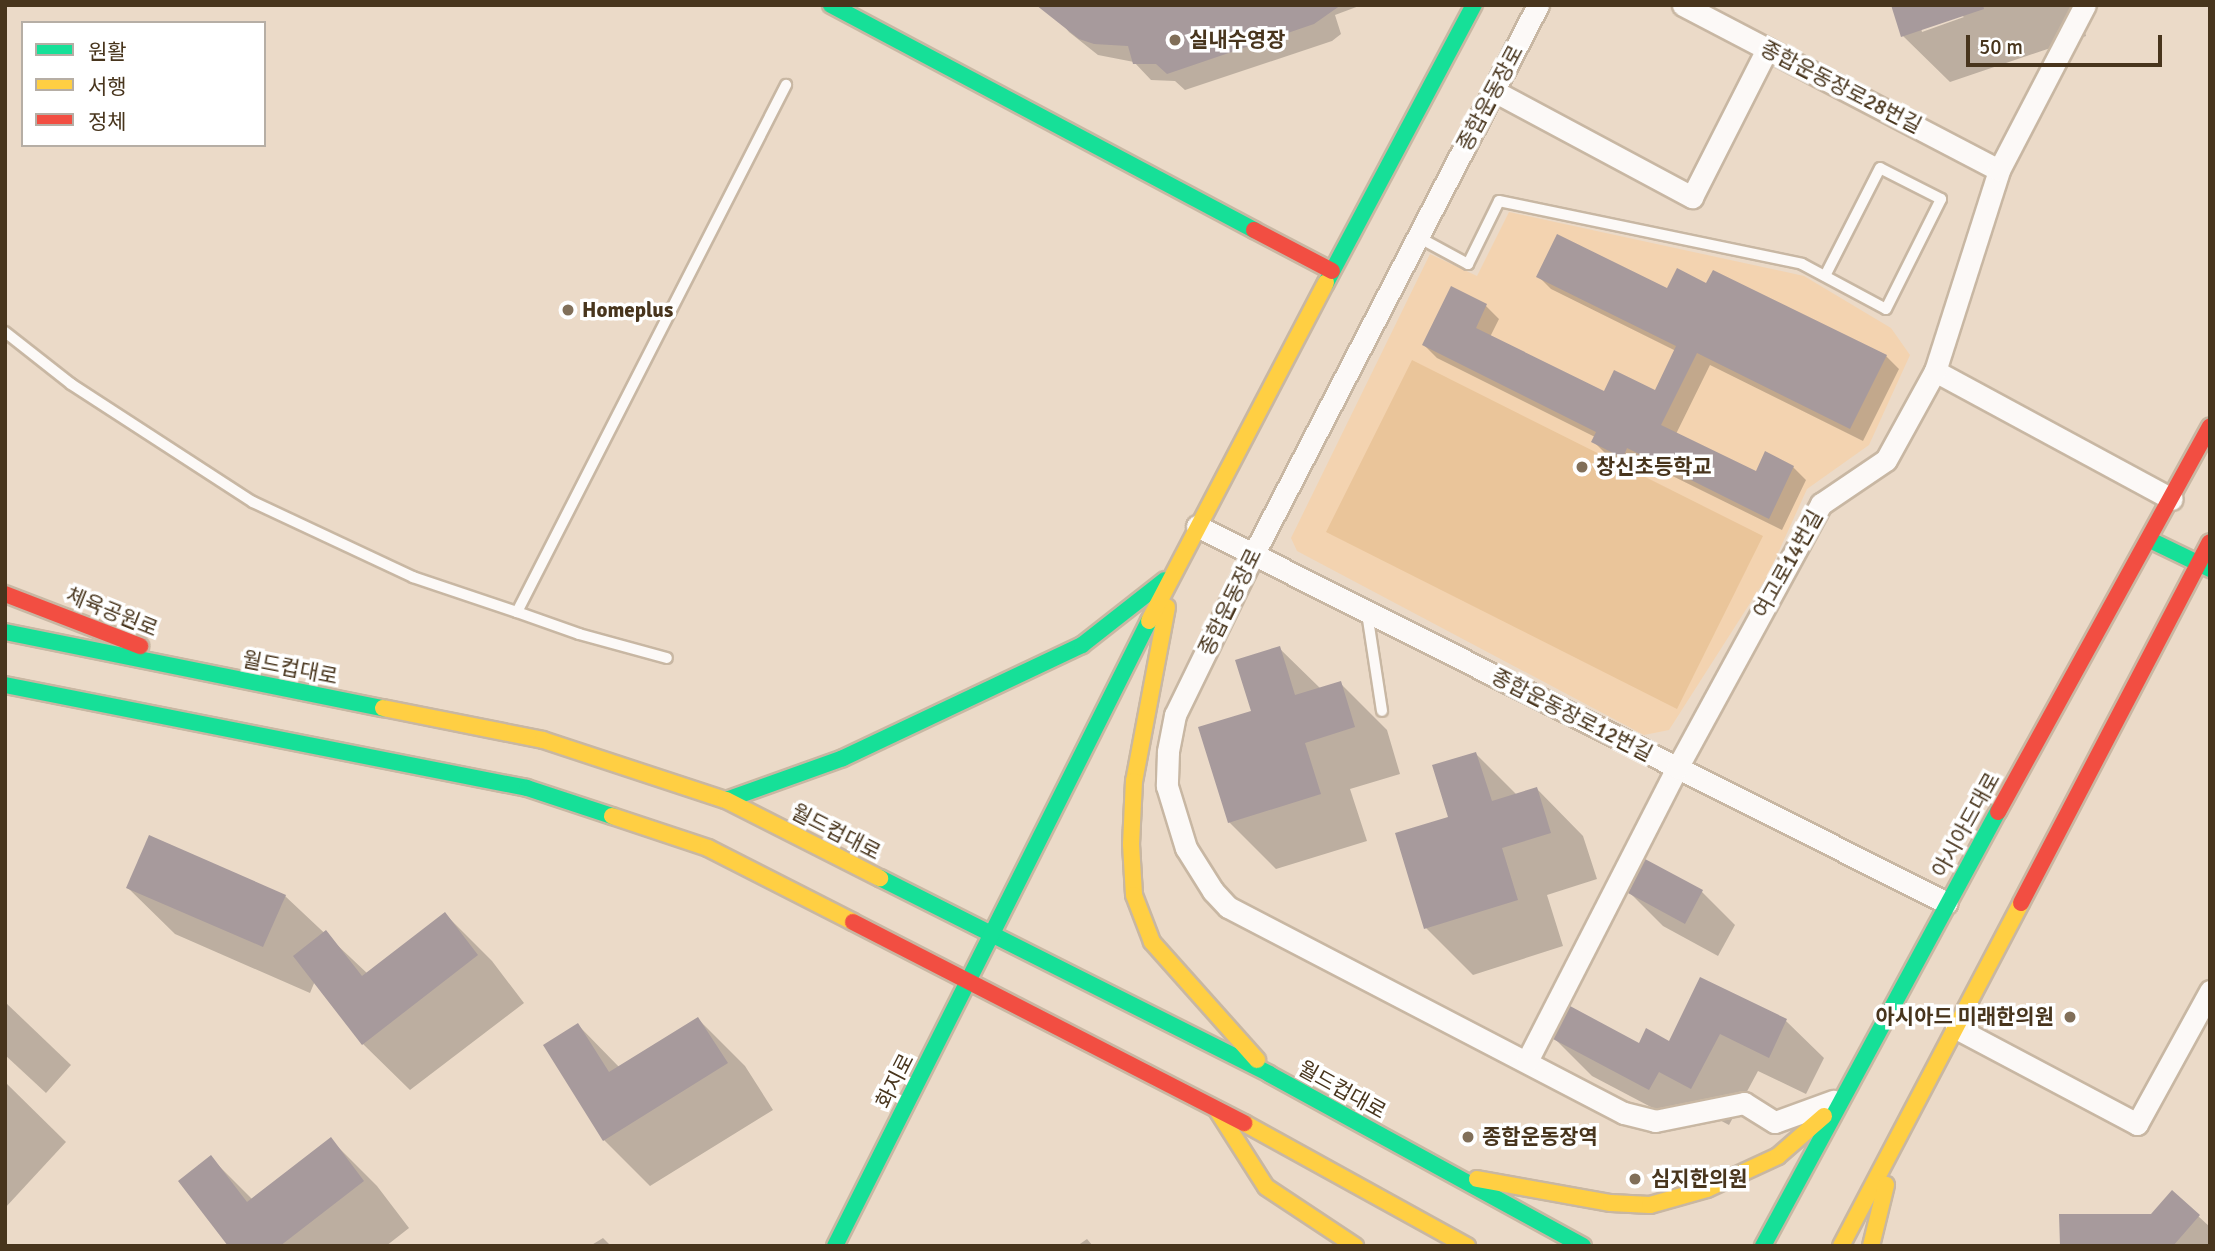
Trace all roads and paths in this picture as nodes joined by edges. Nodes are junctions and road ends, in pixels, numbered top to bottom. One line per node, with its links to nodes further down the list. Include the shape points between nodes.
1 (831, 5): 11 (main road)
2 (1474, 5): 11 (main road)
3 (1538, 5): 8 (street, 종합운동장로)
4 (1683, 5): 6 (street, 종합운동장로28번길)
5 (2085, 5): 9 (street, 여고로14번길)
6 (1768, 49): 8 (street, via 1692,197); 9 (street, 종합운동장로28번길)
7 (786, 85): 24 (lane)
8 (1493, 91): 10 (street, 종합운동장로)
9 (1999, 170): 14 (street, 여고로14번길)
10 (1418, 237): 12 (lane, via 1468,264 1500,201 1802,264); 20 (street, 종합운동장로)
11 (1332, 271): 17 (main road)
12 (1825, 276): 12 (lane, via 1886,309 1941,199 1880,168)
13 (5, 332): 24 (lane, via 71,384 253,502 413,577)
14 (1935, 371): 16 (street); 31 (street, 여고로14번길, via 1886,460 1821,504)
15 (2210, 427): 16 (main road, 아시아드대로)
16 (2172, 499): 18 (main road, 아시아드대로)
17 (1197, 527): 20 (street, 종합운동장로12번길); 22 (main road)
18 (2150, 540): 21 (main road); 33 (main road, 아시아드대로)
19 (2210, 542): 21 (main road)
20 (1253, 555): 25 (street, 종합운동장로12번길); 38 (street, 종합운동장로, via 1175,715 1167,786 1186,848 1228,907)
21 (2204, 566): 37 (main road)
22 (1174, 573): 32 (main road, via 1082,645 843,758); 34 (main road); 39 (main road, via 1134,780 1134,895 1152,942)
23 (5, 594): 28 (main road, 체육공원로)
24 (517, 612): 27 (lane)
25 (1367, 612): 30 (lane); 31 (street, 종합운동장로12번길)
26 (5, 632): 28 (main road, 월드컵대로)
27 (667, 658)
28 (202, 671): 32 (main road, 월드컵대로, via 543,740)
29 (5, 685): 35 (main road, via 527,788 708,848)
30 (1382, 711)
31 (1676, 768): 33 (street, 종합운동장로12번길); 38 (street, 여고로14번길)
32 (726, 800): 34 (main road, 월드컵대로)
33 (1947, 903): 40 (main road, 아시아드대로)
34 (992, 934): 35 (main road, 화지로); 39 (main road, 월드컵대로)
35 (969, 981): 41 (main road); 44 (main road, 화지로)
36 (2210, 991): 37 (street, via 2137,1124)
37 (1956, 1028): 42 (main road)
38 (1527, 1061): 40 (street, 종합운동장로, via 1624,1113 1655,1121 1744,1103 1775,1122)
39 (1269, 1074): 43 (main road, 월드컵대로)
40 (1842, 1098): 43 (main road, via 1778,1156 1707,1189 1650,1205 1611,1203); 48 (main road, 아시아드대로)
41 (1214, 1106): 45 (main road, via 1266,1187); 46 (main road)
42 (1900, 1133): 49 (main road); 50 (main road)
43 (1448, 1174): 47 (main road, 월드컵대로)
44 (835, 1246)
45 (1355, 1246)
46 (1467, 1246)
47 (1583, 1246)
48 (1763, 1246)
49 (1841, 1246)
50 (1871, 1246)

